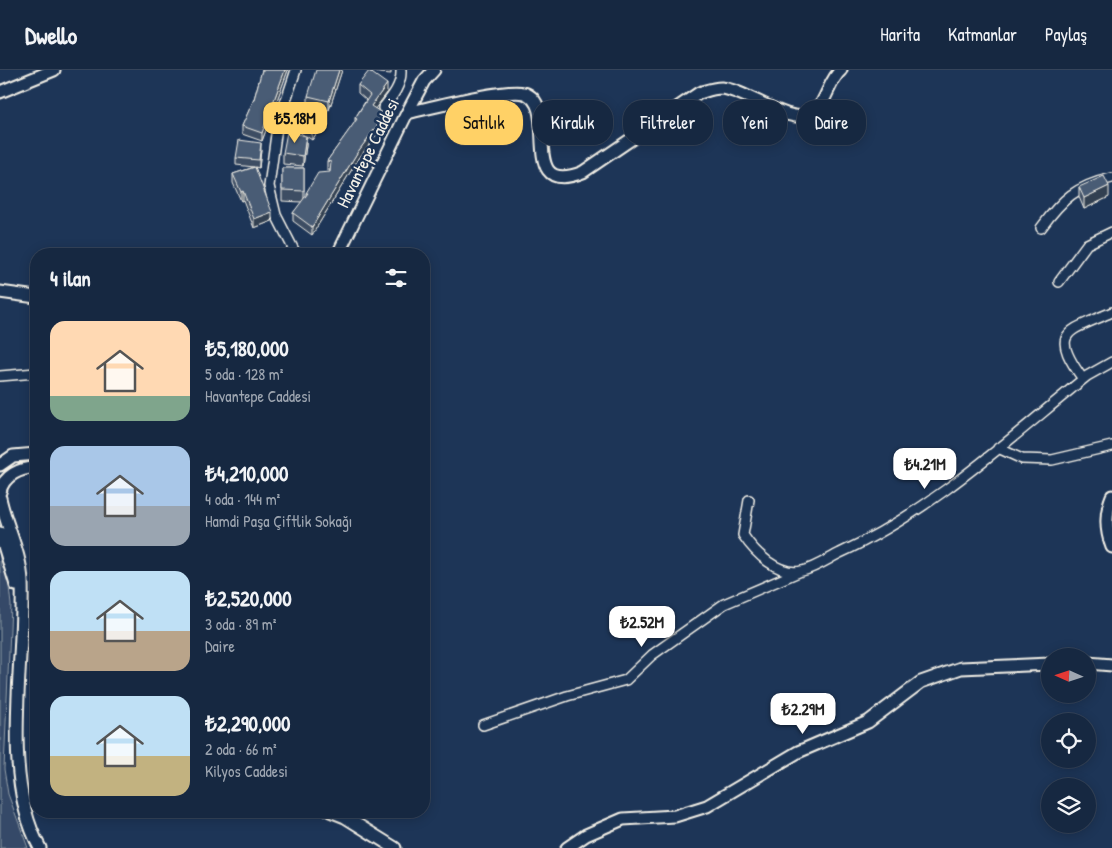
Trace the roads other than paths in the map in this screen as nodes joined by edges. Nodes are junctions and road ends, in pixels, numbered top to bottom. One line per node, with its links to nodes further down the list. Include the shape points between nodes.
1 (54, 70): 6 (street)
2 (296, 70): 12 (street, via 277,127 269,186 276,214)
3 (401, 70): 7 (street, via 402,76 394,96)
4 (434, 70): 8 (street, Havantepe Caddesi, via 424,81)
5 (841, 70): 8 (street, via 813,113 803,117 791,116 737,92 720,88 704,91 583,172 571,176 554,175 548,170 544,162 540,116 533,100 524,93 486,96)
6 (0, 92)
7 (383, 108)
8 (407, 113): 13 (street, Havantepe Caddesi)
9 (1112, 178): 10 (street, via 1076,190 1060,203)
10 (1041, 228)
11 (1112, 232): 14 (street, via 1094,239 1080,251)
12 (293, 248)
13 (341, 248)
14 (1060, 282)
15 (0, 292): 16 (street)
16 (30, 296)
17 (1112, 312): 21 (street, via 1074,329 1066,339 1066,354)
18 (1112, 362): 21 (street)
19 (30, 374): 20 (street)
20 (0, 376)
21 (1083, 379): 23 (street)
22 (1112, 446): 23 (street, via 1052,460 1022,459)
23 (998, 448): 33 (street, via 942,493 871,539)
24 (30, 455): 25 (street, via 13,456)
25 (2, 462)
26 (30, 468): 27 (street, via 11,475)
27 (1, 486)
28 (1112, 496): 32 (street, via 1106,531)
29 (0, 498): 34 (street, via 17,552)
30 (748, 500): 33 (street, via 743,535 751,547 768,563)
31 (0, 533): 34 (street)
32 (1112, 547)
33 (801, 571): 38 (street, via 724,604 652,656 626,680)
34 (22, 603): 40 (street, via 14,765 29,826)
35 (1041, 664): 42 (street, via 961,668 921,682 868,722 798,752 707,806 676,816 622,819 586,835)
36 (1096, 664): 37 (street)
37 (1112, 665)
38 (483, 725)
39 (346, 818): 41 (street)
40 (40, 848)
41 (395, 848)
42 (567, 848)

